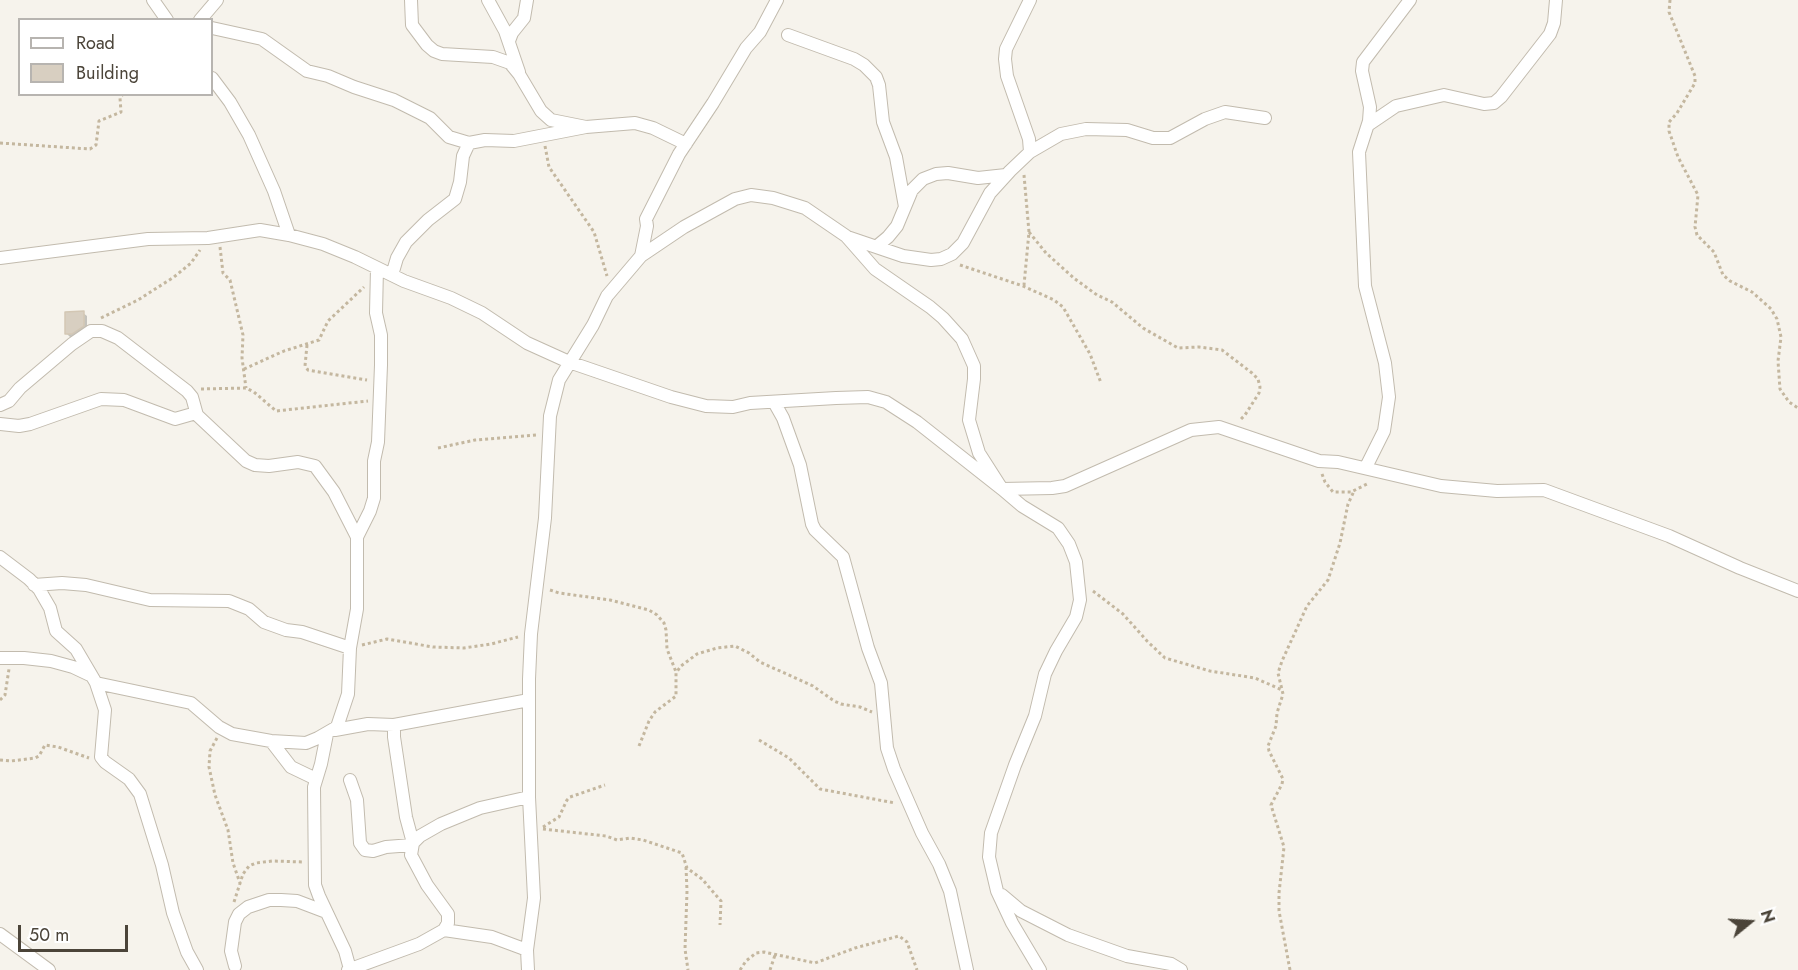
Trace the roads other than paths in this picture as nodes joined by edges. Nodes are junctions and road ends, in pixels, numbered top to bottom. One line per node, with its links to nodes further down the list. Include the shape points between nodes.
1 (153, 0): 10 (street)
2 (217, 0): 11 (street)
3 (411, 0): 15 (street, via 412,25 434,51 493,57 510,63)
4 (488, 0): 14 (street)
5 (527, 0): 14 (street, via 524,18)
6 (777, 0): 21 (street)
7 (1030, 0): 22 (street, via 1005,59 1029,139)
8 (1410, 0): 18 (street, via 1363,62 1370,107)
9 (1556, 0): 18 (street, via 1550,34 1494,103 1444,95 1396,106)
10 (166, 18)
11 (202, 18)
12 (213, 28): 20 (street, via 262,39 307,72 394,100 430,118 449,137)
13 (788, 35): 24 (street, via 854,59 876,77)
14 (509, 41): 15 (street)
15 (520, 75): 19 (street, via 541,111 552,120)
16 (213, 79): 25 (street, via 249,135)
17 (1265, 118): 22 (street, via 1225,112 1170,138 1153,138 1127,130 1086,129 1061,134)
18 (1368, 125): 37 (street, via 1359,152 1365,286 1385,363 1389,398 1384,431)
19 (586, 127): 20 (street, via 514,141); 21 (street, via 635,123)
20 (469, 143): 31 (street, via 455,199 406,242)
21 (686, 144): 28 (street, via 646,219)
22 (1026, 155): 23 (street)
23 (1006, 175): 24 (street, via 978,178 936,174 923,179 912,190); 27 (street, via 952,254 931,260 903,256)
24 (905, 207): 27 (street, via 897,226)
25 (289, 235): 29 (street, via 260,230 212,238 148,238); 30 (street, via 323,244)
26 (846, 236): 27 (street); 28 (street, via 805,208 751,195 735,199 684,227); 38 (street, via 875,269 930,307 962,339 974,366 969,420 972,437)
27 (876, 246)
28 (641, 256): 32 (street, via 612,290)
29 (0, 258)
30 (377, 272): 31 (street); 39 (street, via 376,313 381,335 378,442 373,503)
31 (392, 275): 32 (street, via 452,298 527,343)
32 (568, 362): 33 (street, via 706,406); 46 (street, via 550,416)
33 (774, 402): 38 (street, via 868,397 886,402); 64 (street, via 800,465 815,531 843,557 881,683 887,748 950,891)
34 (0, 405): 35 (street, via 72,344 88,333 102,331 118,338 187,391)
35 (196, 413): 36 (street, via 175,419 124,400 101,399 30,424); 39 (street, via 246,461 268,466 298,462 315,466 334,492)
36 (0, 424)
37 (1366, 467): 38 (street, via 1317,460 1219,428 1191,430 1065,486); 42 (street, via 1441,486 1544,490 1669,536)
38 (1002, 489): 54 (street, via 1058,528 1076,562 1080,600 1076,617 1045,674 1035,716 991,833 989,857)
39 (357, 537): 43 (street, via 357,609)
40 (0, 557): 41 (street)
41 (34, 585): 43 (street, via 86,585 150,600 229,601 249,609 264,622); 45 (street, via 50,608 56,631 76,649)
42 (1798, 591)
43 (351, 648): 48 (street, via 348,694 340,721)
44 (5, 658): 45 (street, via 51,661 73,667)
45 (94, 680): 49 (street, via 191,703 232,734); 61 (street, via 105,710 100,754 140,794 173,913)
46 (529, 700): 47 (street); 52 (street)
47 (394, 725): 48 (street, via 368,724); 53 (street)
48 (331, 732): 49 (street, via 300,744); 50 (street)
49 (271, 741): 50 (street, via 291,767)
50 (316, 779): 55 (street, via 315,885)
51 (350, 780): 53 (street, via 357,800 360,843 365,850)
52 (530, 797): 53 (street, via 480,808 441,824); 58 (street, via 534,898)
53 (413, 844): 56 (street, via 411,855 415,864 448,915)
54 (997, 891): 65 (street); 66 (street, via 1021,911 1068,935 1126,956 1172,964)
55 (326, 912): 59 (street, via 297,901 269,900 249,907 235,922 231,951); 62 (street, via 345,951)
56 (444, 930): 58 (street, via 492,937); 62 (street)
57 (0, 934): 60 (street)
58 (527, 950): 63 (street)
59 (234, 969)
60 (49, 970)
61 (197, 970)
62 (349, 970)
63 (528, 970)
64 (967, 970)
65 (1040, 970)
66 (1181, 970)

